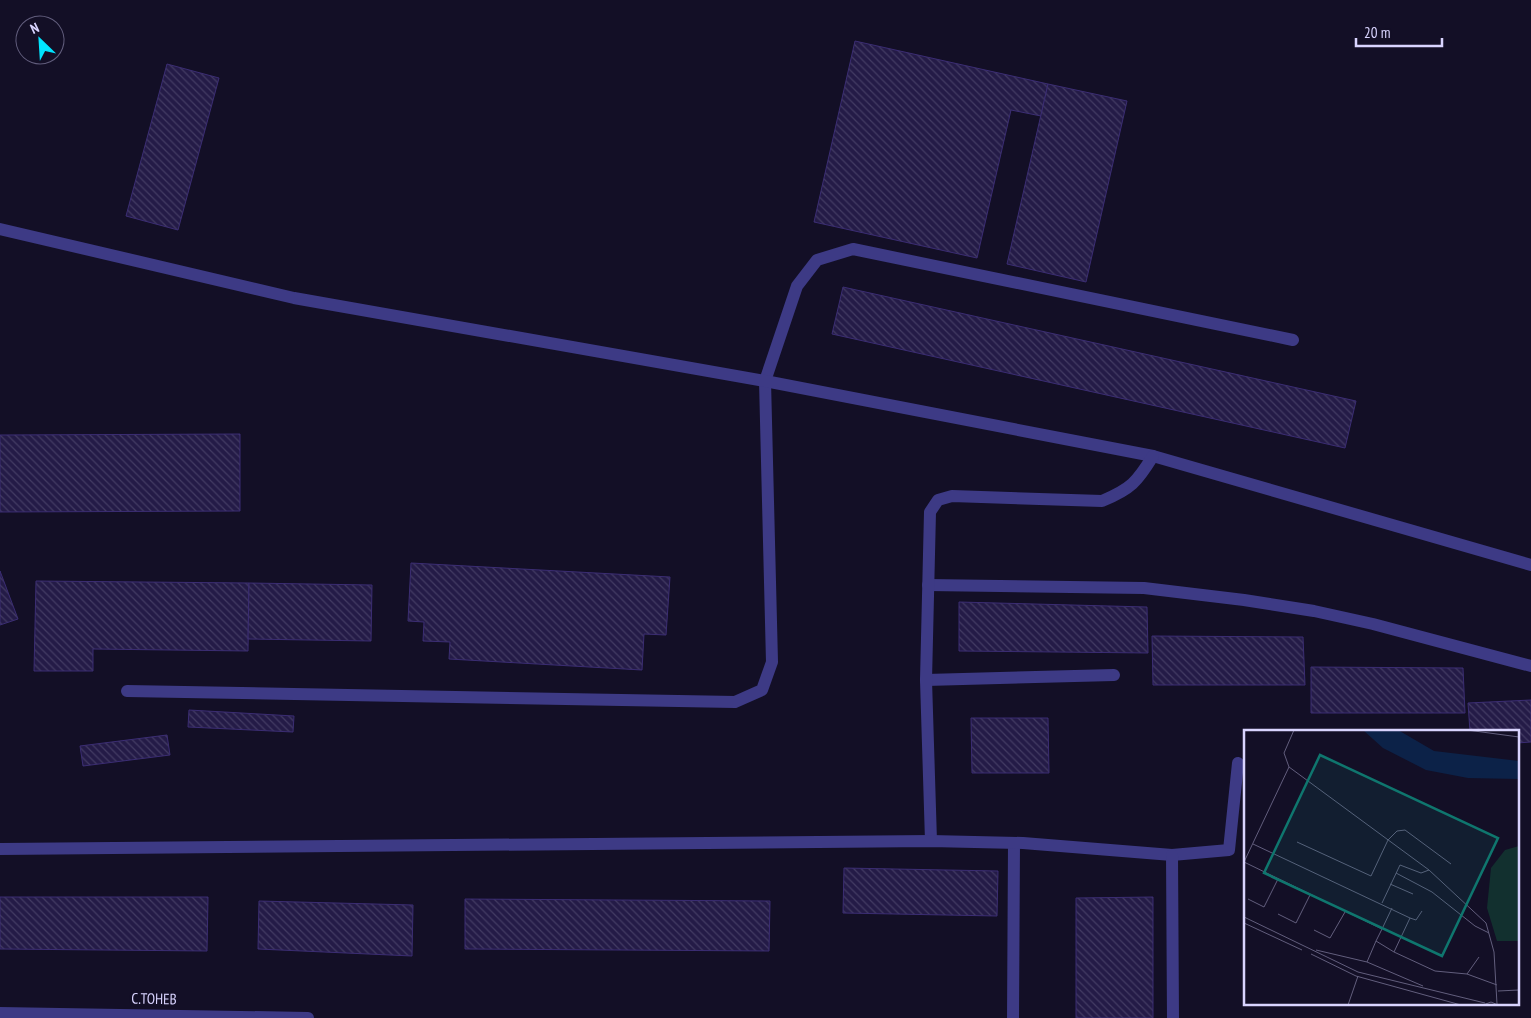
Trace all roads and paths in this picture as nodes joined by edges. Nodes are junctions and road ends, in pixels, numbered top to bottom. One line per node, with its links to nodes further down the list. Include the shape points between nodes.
1 (0, 229): 3 (street, via 294,298)
2 (1293, 340): 3 (street, via 853,249 817,260 796,286)
3 (764, 381): 4 (street); 10 (street, via 772,662 762,690 735,702)
4 (1153, 456): 5 (street); 6 (street, via 1139,478 1123,492 1102,501 952,496 938,500 930,512)
5 (1531, 565)
6 (928, 585): 7 (street, via 1144,588 1244,600 1373,624); 9 (street)
7 (1531, 666)
8 (1114, 675): 9 (street)
9 (926, 680): 12 (street)
10 (127, 691)
11 (1238, 763): 15 (street, via 1229,850)
12 (930, 841): 13 (street); 14 (street)
13 (1014, 843): 15 (street); 19 (street)
14 (0, 849)
15 (1172, 855): 20 (street)
16 (0, 1013): 17 (street, С.ТОНЕВ)
17 (117, 1016): 18 (street, С.ТОНЕВ)
18 (308, 1018)
19 (1013, 1018)
20 (1173, 1018)

